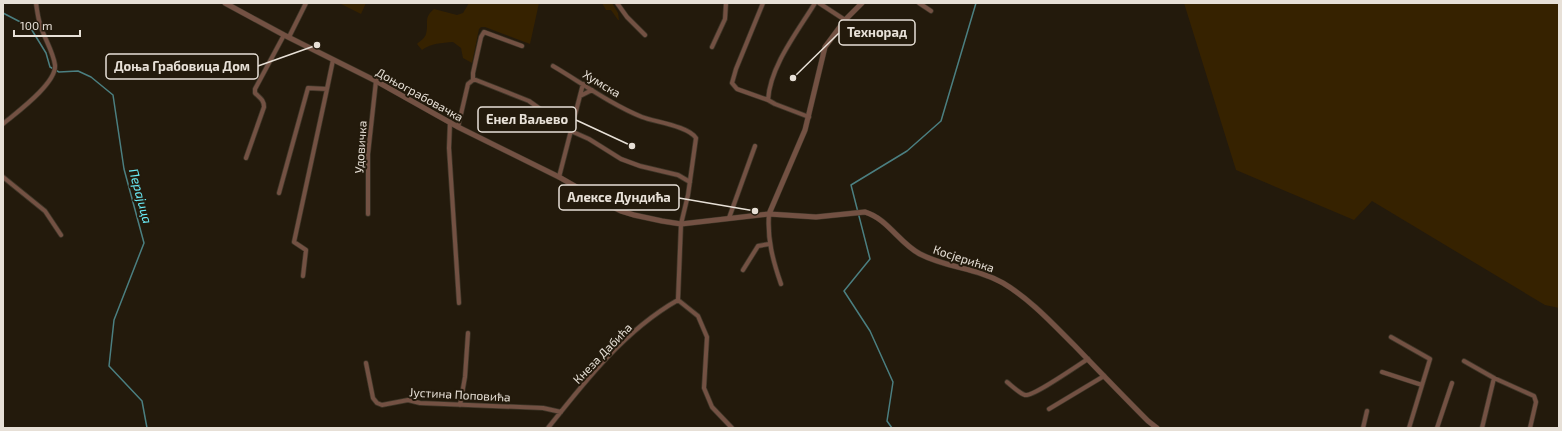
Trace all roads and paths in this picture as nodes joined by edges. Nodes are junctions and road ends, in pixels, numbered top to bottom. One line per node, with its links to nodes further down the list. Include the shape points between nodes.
1 (36, 3): 28 (street, via 39,23 55,66 52,77)
2 (225, 3): 14 (street, Доњограбовачка)
3 (306, 3): 14 (street)
4 (617, 3): 13 (street)
5 (726, 3): 16 (street, via 725,19)
6 (763, 3): 25 (street, via 732,83 737,89)
7 (815, 3): 25 (street, via 780,61)
8 (820, 3): 12 (street)
9 (862, 3): 12 (street)
10 (919, 3): 11 (street)
11 (931, 11)
12 (845, 20): 26 (street, via 825,47)
13 (645, 35)
14 (286, 36): 17 (street, Доњограбовачка); 32 (street, via 255,89 254,93 262,99 264,108)
15 (522, 46): 19 (street, via 484,32)
16 (712, 47)
17 (333, 60): 20 (street, Доњограбовачка); 22 (street)
18 (553, 66): 21 (street, Хумска)
19 (473, 80): 29 (street, via 468,84); 30 (street, via 520,97)
20 (376, 81): 27 (street, Доњограбовачка); 37 (street, Удовичка, via 368,154)
21 (583, 84): 23 (street, Хумска); 24 (street)
22 (327, 89): 36 (street, via 308,88); 44 (street, via 294,242 306,250)
23 (592, 90): 24 (street); 35 (street, Хумска, via 642,117 682,129 695,136 697,140)
24 (580, 97): 30 (street)
25 (768, 100): 26 (street)
26 (809, 117): 38 (street)
27 (450, 122): 29 (street, Доњограбовачка); 47 (street, via 449,148)
28 (3, 124)
29 (458, 127): 34 (street, Доњограбовачка)
30 (571, 131): 34 (street); 35 (street, via 629,162 678,175)
31 (755, 146): 39 (street)
32 (246, 158)
33 (3, 177): 41 (street, via 45,211)
34 (559, 177): 40 (street, Доњограбовачка, via 621,211)
35 (690, 182): 40 (street)
36 (279, 193)
37 (368, 214)
38 (769, 214): 39 (street, Доњограбовачка); 42 (street); 50 (street, Косјерићка, via 816,217 865,212 878,217 904,243 920,254 983,273 1004,283 1028,301)
39 (729, 218): 40 (street, Доњограбовачка)
40 (681, 224): 46 (street)
41 (61, 235)
42 (769, 244): 43 (street, via 758,246); 45 (street)
43 (743, 270)
44 (302, 276)
45 (781, 284)
46 (678, 300): 62 (street, Кнеза Дабића, via 658,311 627,338); 64 (street, via 698,316 707,337 704,388 712,407)
47 (458, 304)
48 (468, 333): 59 (street)
49 (1391, 337): 58 (street, via 1430,359)
50 (1088, 360): 54 (street, Косјерићка); 56 (street, via 1029,395 1023,394)
51 (1464, 361): 55 (street)
52 (366, 363): 59 (street, Јустина Поповића, via 373,398 377,403 382,405 408,400 420,403)
53 (1382, 372): 58 (street)
54 (1104, 376): 60 (street); 65 (street, Косјерићка)
55 (1494, 378): 69 (street); 70 (street, via 1536,398)
56 (1007, 382)
57 (1452, 383): 68 (street)
58 (1422, 385): 67 (street)
59 (460, 404): 62 (street, Јустина Поповића, via 543,408)
60 (1049, 409)
61 (1367, 411): 66 (street)
62 (561, 412): 63 (street, Кнеза Дабића)
63 (548, 428)
64 (732, 428)
65 (1157, 428)
66 (1363, 428)
67 (1409, 428)
68 (1437, 428)
69 (1482, 428)
70 (1530, 428)

